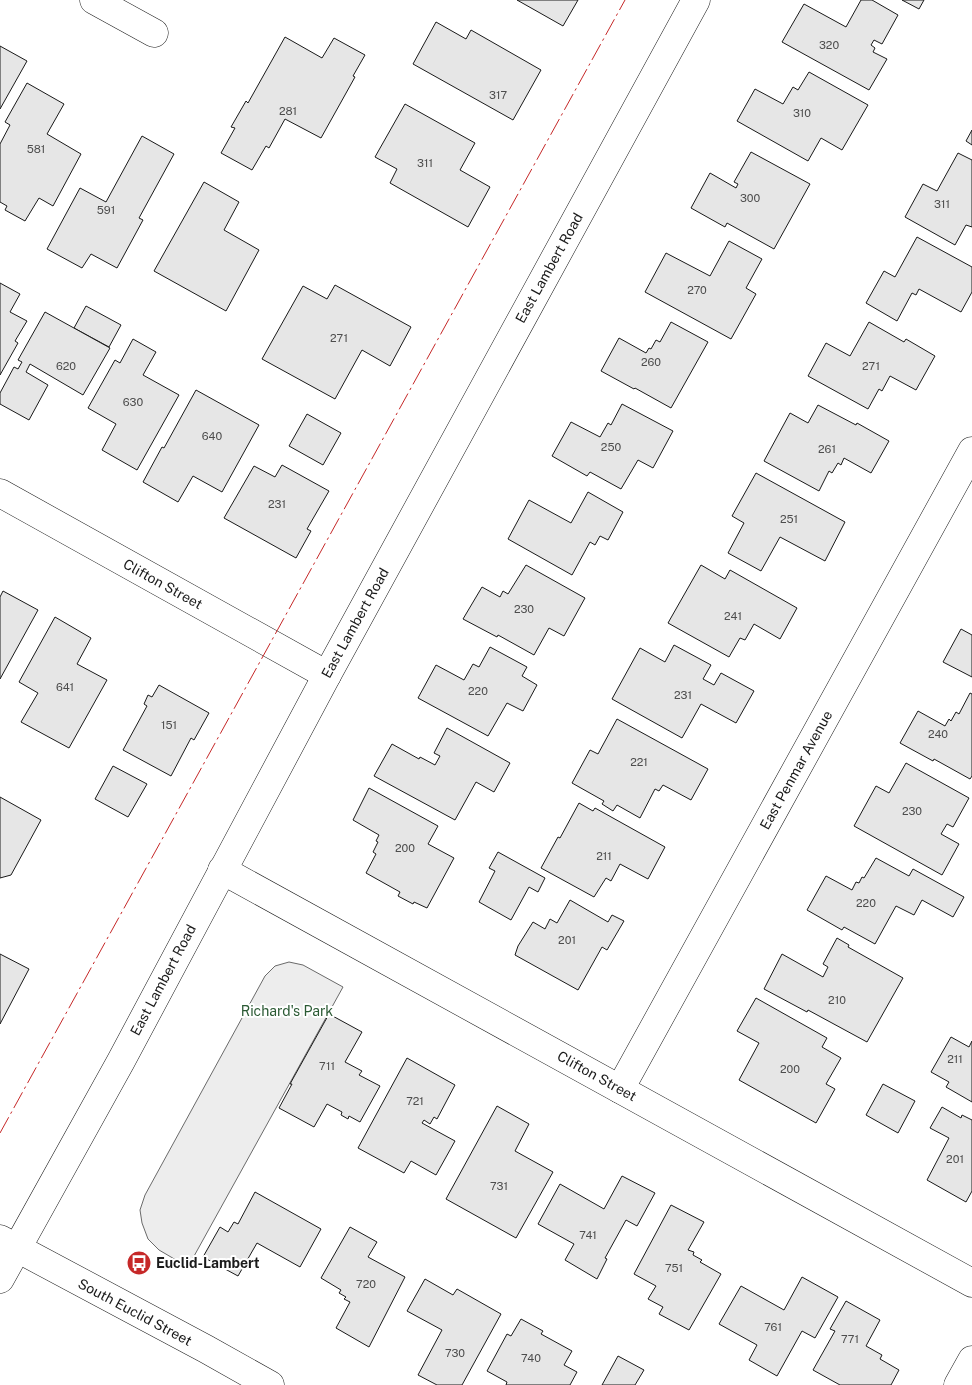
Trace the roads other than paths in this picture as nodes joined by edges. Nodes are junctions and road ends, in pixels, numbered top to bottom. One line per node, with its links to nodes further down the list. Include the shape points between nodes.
1 (94, 0): 3 (street)
2 (696, 0): 6 (street, East Lambert Road)
3 (154, 33)
4 (972, 451): 8 (street, East Penmar Avenue)
5 (0, 493): 6 (street, Clifton Street)
6 (327, 675): 7 (street, East Lambert Road)
7 (222, 870): 8 (street, Clifton Street); 9 (street, East Lambert Road, via 121,1061)
8 (620, 1089): 11 (street, Clifton Street)
9 (8, 1244): 10 (street, East Lambert Road); 13 (street, South Euclid Street)
10 (0, 1279)
11 (972, 1283)
12 (972, 1360): 14 (street)
13 (270, 1385)
14 (958, 1385)

